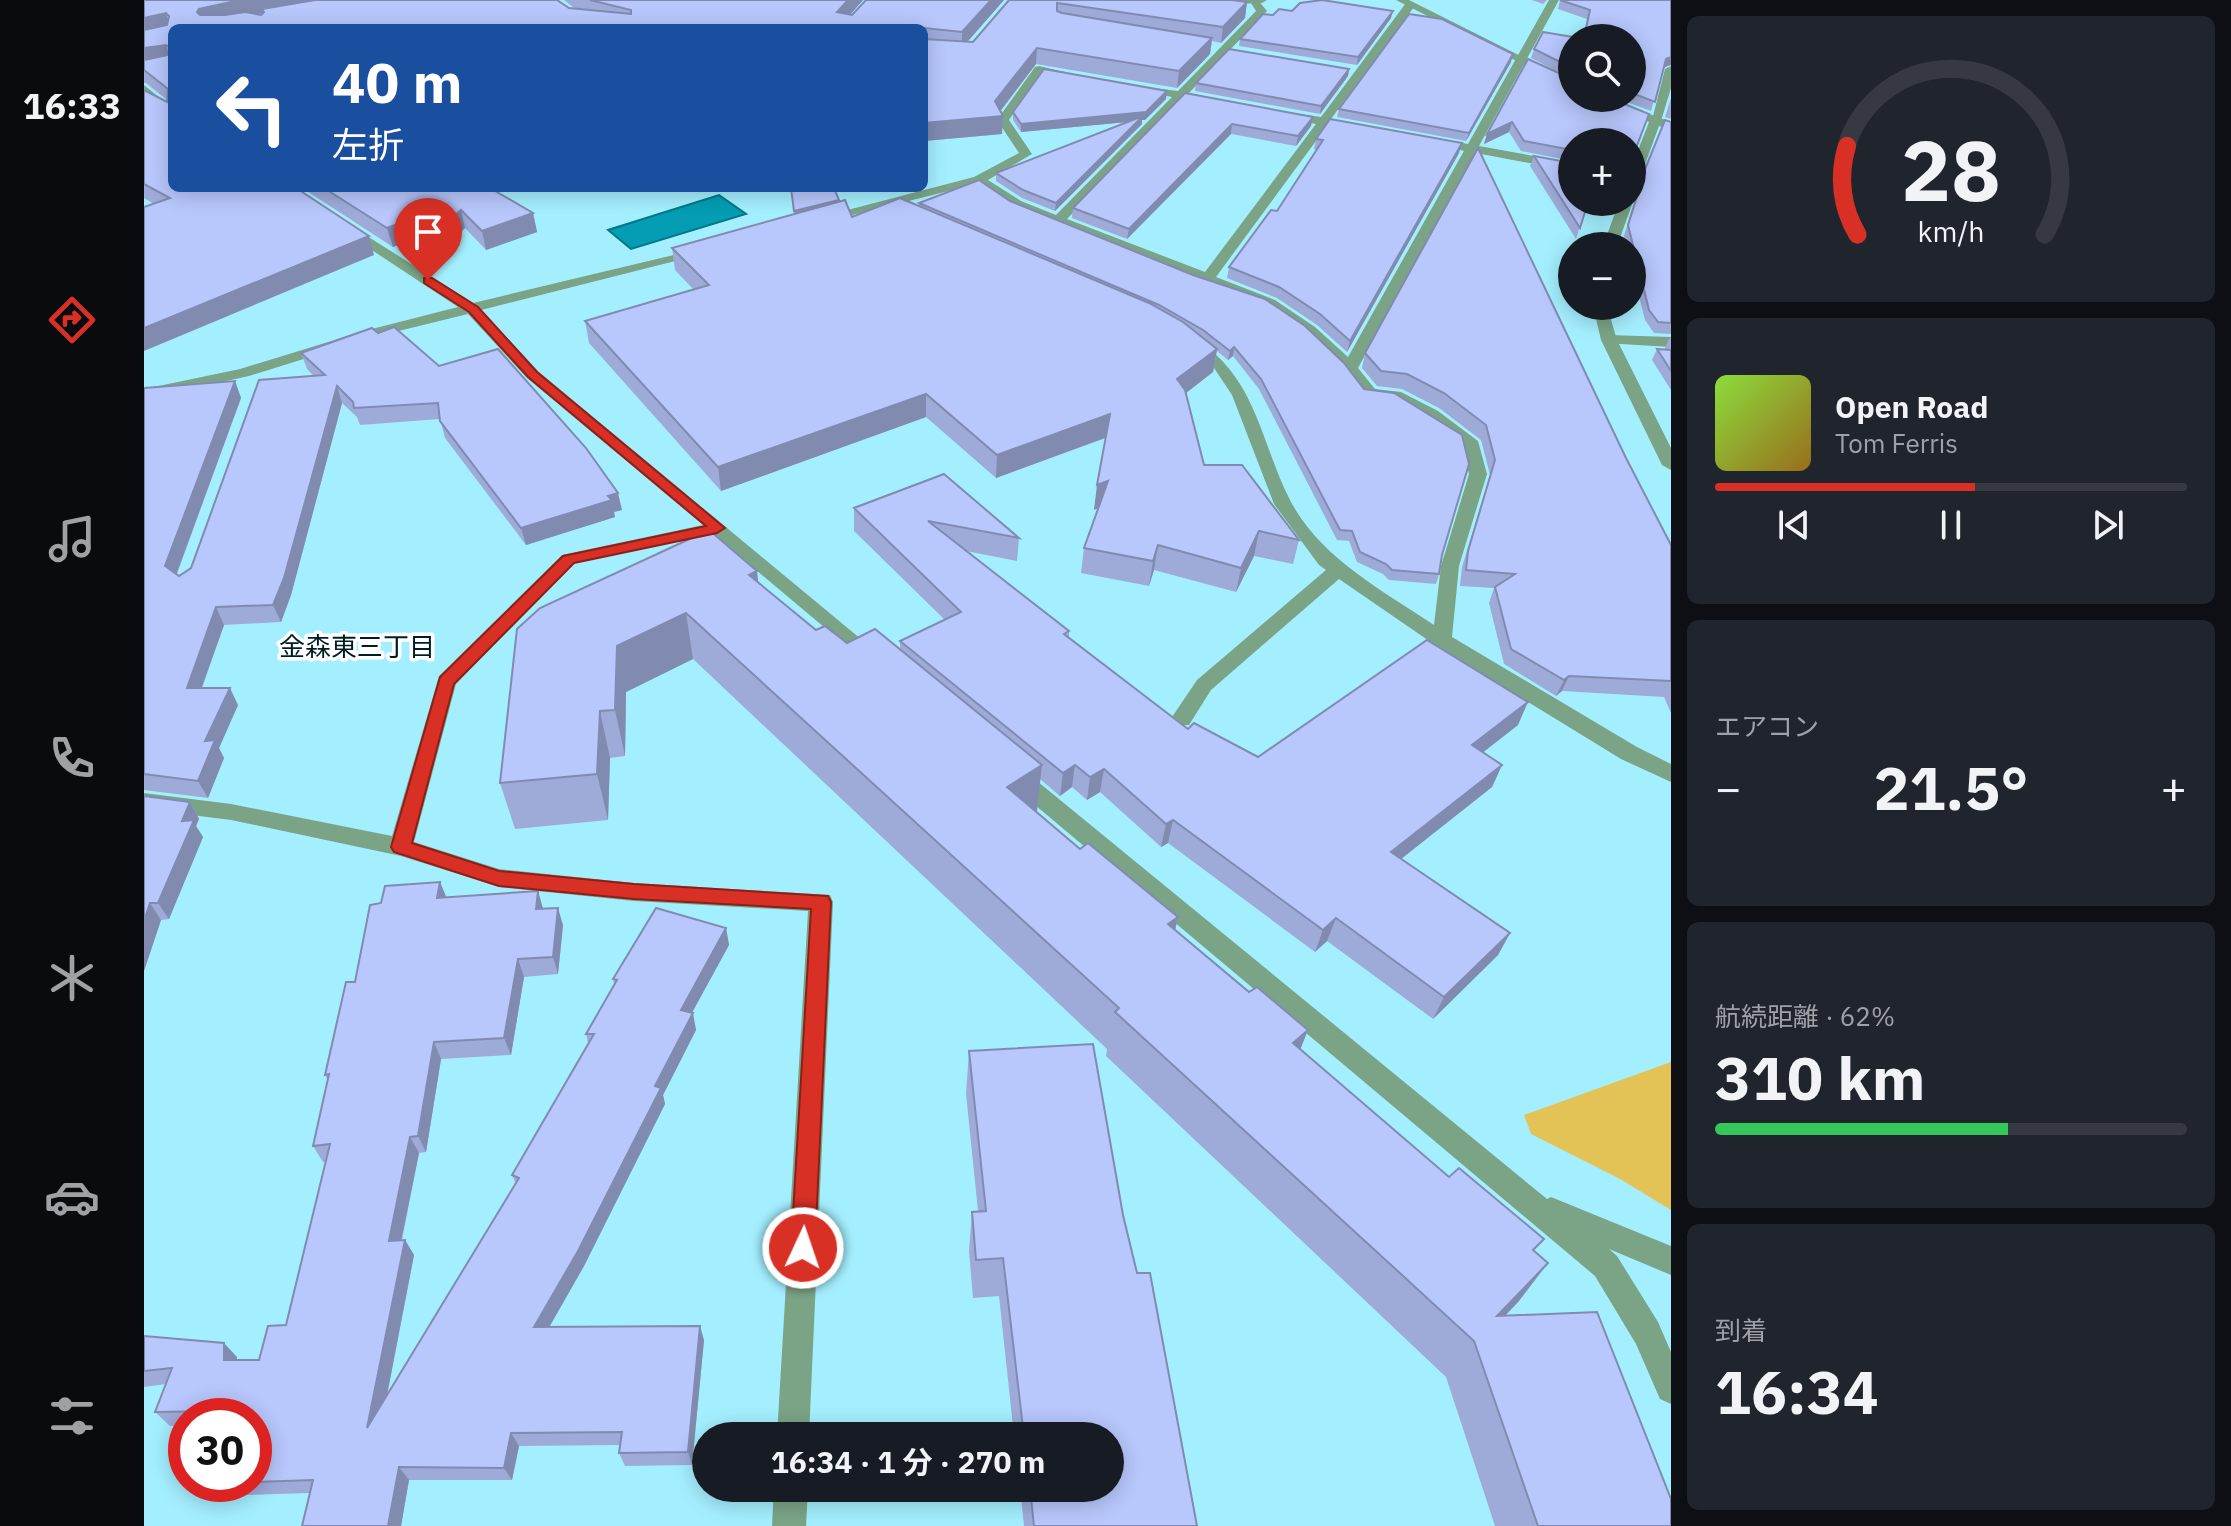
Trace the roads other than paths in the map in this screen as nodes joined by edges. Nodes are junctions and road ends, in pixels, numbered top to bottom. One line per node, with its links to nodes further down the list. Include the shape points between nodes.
1 (1262, 0): 3 (street)
2 (1554, 0): 9 (street)
3 (1253, 1): 5 (street); 7 (street, via 1262,11)
4 (1406, 2): 9 (street); 12 (street)
5 (1196, 4)
6 (1210, 47): 7 (street)
7 (1225, 49): 8 (street); 17 (street)
8 (1240, 52)
9 (1521, 61): 14 (street); 28 (street)
10 (1345, 69): 12 (street)
11 (1671, 69): 23 (street)
12 (1361, 72): 22 (street)
13 (1086, 78): 30 (street, via 1039,69 1003,120 1026,154)
14 (1558, 79)
15 (1117, 84): 17 (street)
16 (144, 88): 19 (street)
17 (1180, 95): 18 (street); 35 (street)
18 (1223, 103)
19 (168, 110)
20 (1267, 111): 22 (street)
21 (1632, 112): 23 (street)
22 (1324, 121): 25 (street); 38 (street)
23 (1655, 121): 24 (street); 27 (street)
24 (1671, 126)
25 (1368, 129)
26 (1413, 138): 28 (street)
27 (1646, 145)
28 (1472, 148): 29 (street); 44 (street)
29 (1558, 164)
30 (979, 180): 31 (street); 35 (street, via 1016,204)
31 (928, 188)
32 (882, 195): 33 (street); 36 (street)
33 (907, 215)
34 (333, 218): 39 (street)
35 (1059, 220): 38 (street)
36 (810, 222)
37 (718, 246): 39 (street)
38 (1208, 278): 44 (street, via 1270,303 1310,330)
39 (473, 310): 45 (street, via 369,334 261,374); 48 (street, via 533,375)
40 (1604, 320): 42 (street)
41 (1175, 332): 49 (street, via 1220,365 1240,395 1283,504)
42 (1609, 340): 43 (street); 46 (street)
43 (1671, 342)
44 (1350, 368): 50 (street, via 1370,394 1395,395 1469,441 1478,474 1450,566)
45 (144, 394)
46 (1666, 448): 47 (street)
47 (1671, 465)
48 (717, 528): 51 (street); 56 (street, via 569,559 446,681)
49 (1338, 570): 50 (street); 52 (street, via 1204,685)
50 (1442, 640): 54 (street)
51 (888, 670)
52 (1181, 720)
53 (997, 761): 57 (street)
54 (1671, 774)
55 (144, 801): 56 (street, via 231,812)
56 (401, 847): 60 (street, via 499,878 821,902)
57 (1528, 1201): 58 (street); 59 (street, via 1606,1266 1647,1333)
58 (1671, 1261)
59 (1671, 1388)
60 (794, 1422)
61 (790, 1502): 62 (street)
62 (789, 1526)

